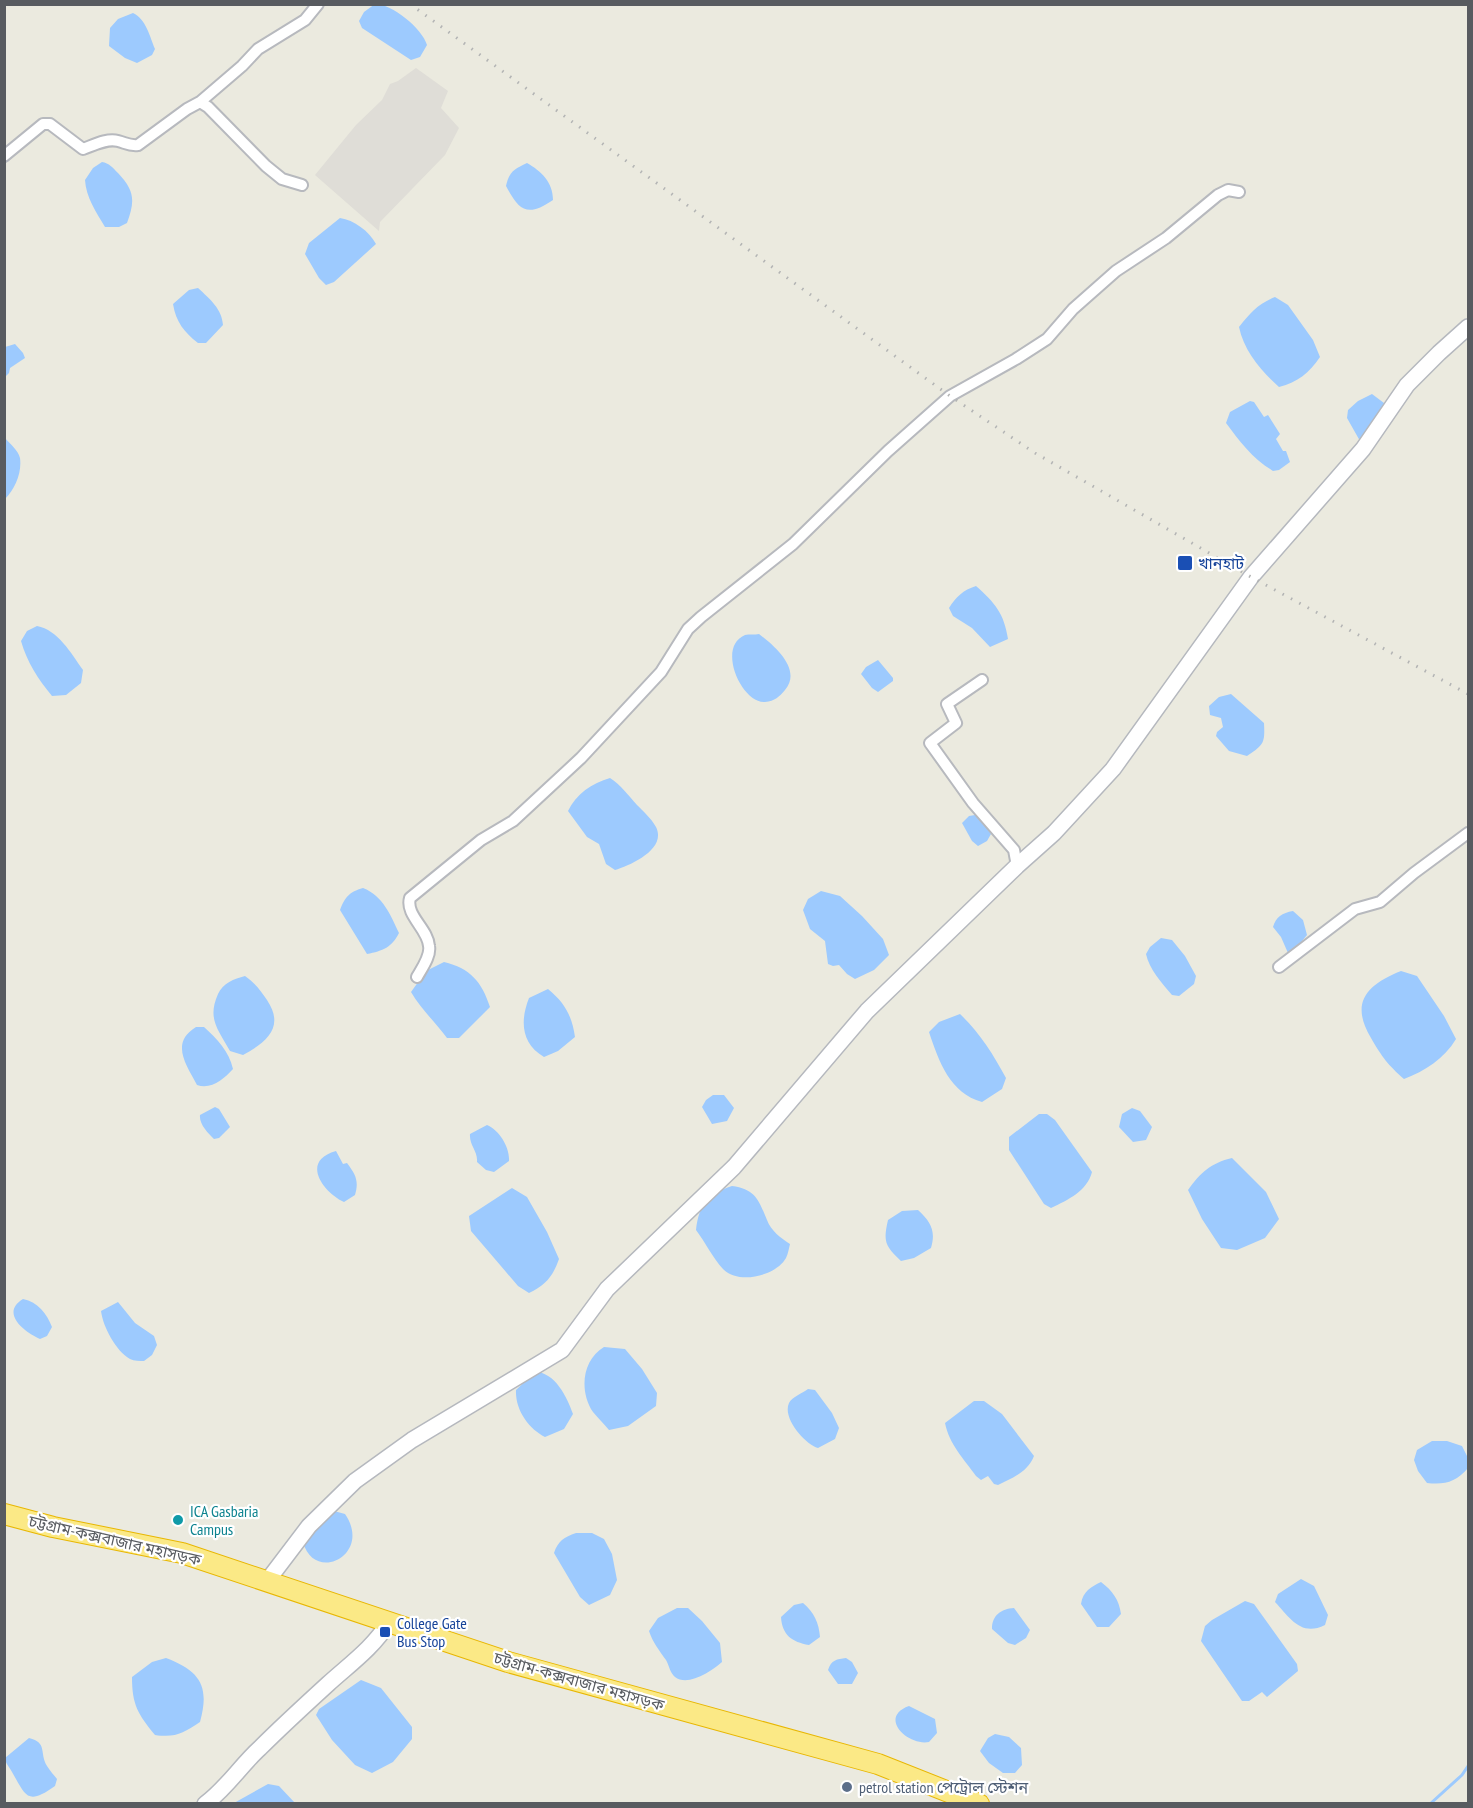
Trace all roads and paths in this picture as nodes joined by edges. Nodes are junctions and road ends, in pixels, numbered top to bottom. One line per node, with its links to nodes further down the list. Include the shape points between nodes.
1 (318, 4): 2 (street, via 305,20 258,49)
2 (201, 102): 3 (street, via 138,145 107,140 83,149 50,124 43,124); 4 (street, via 266,166 282,179)
3 (4, 156)
4 (302, 185)
5 (1239, 192): 11 (street, via 1228,190 1218,195 1166,238 1116,271 1073,309 1047,339 950,396 793,544 688,629 662,672 581,758 513,821 481,840 410,898 410,908 429,944)
6 (1468, 327): 9 (street, via 1407,386 1363,448 1251,577 1113,769 1054,833)
7 (982, 680): 9 (street, via 947,704 957,723 930,743 973,803 1014,850)
8 (1468, 833): 10 (street, via 1380,902 1355,909)
9 (1017, 866): 13 (street, via 867,1011 735,1167 607,1289 562,1350 412,1440 355,1481 309,1526)
10 (1279, 967)
11 (417, 977)
12 (4, 1514): 13 (highway, চট্টগ্রাম-কক্সবাজার মহাসড়ক, via 182,1552)
13 (268, 1580): 14 (highway, চট্টগ্রাম-কক্সবাজার মহাসড়ক)
14 (389, 1622): 15 (street, via 356,1662 327,1684); 16 (highway, চট্টগ্রাম-কক্সবাজার মহাসড়ক, via 508,1662 878,1764)
15 (205, 1803)
16 (979, 1803)

